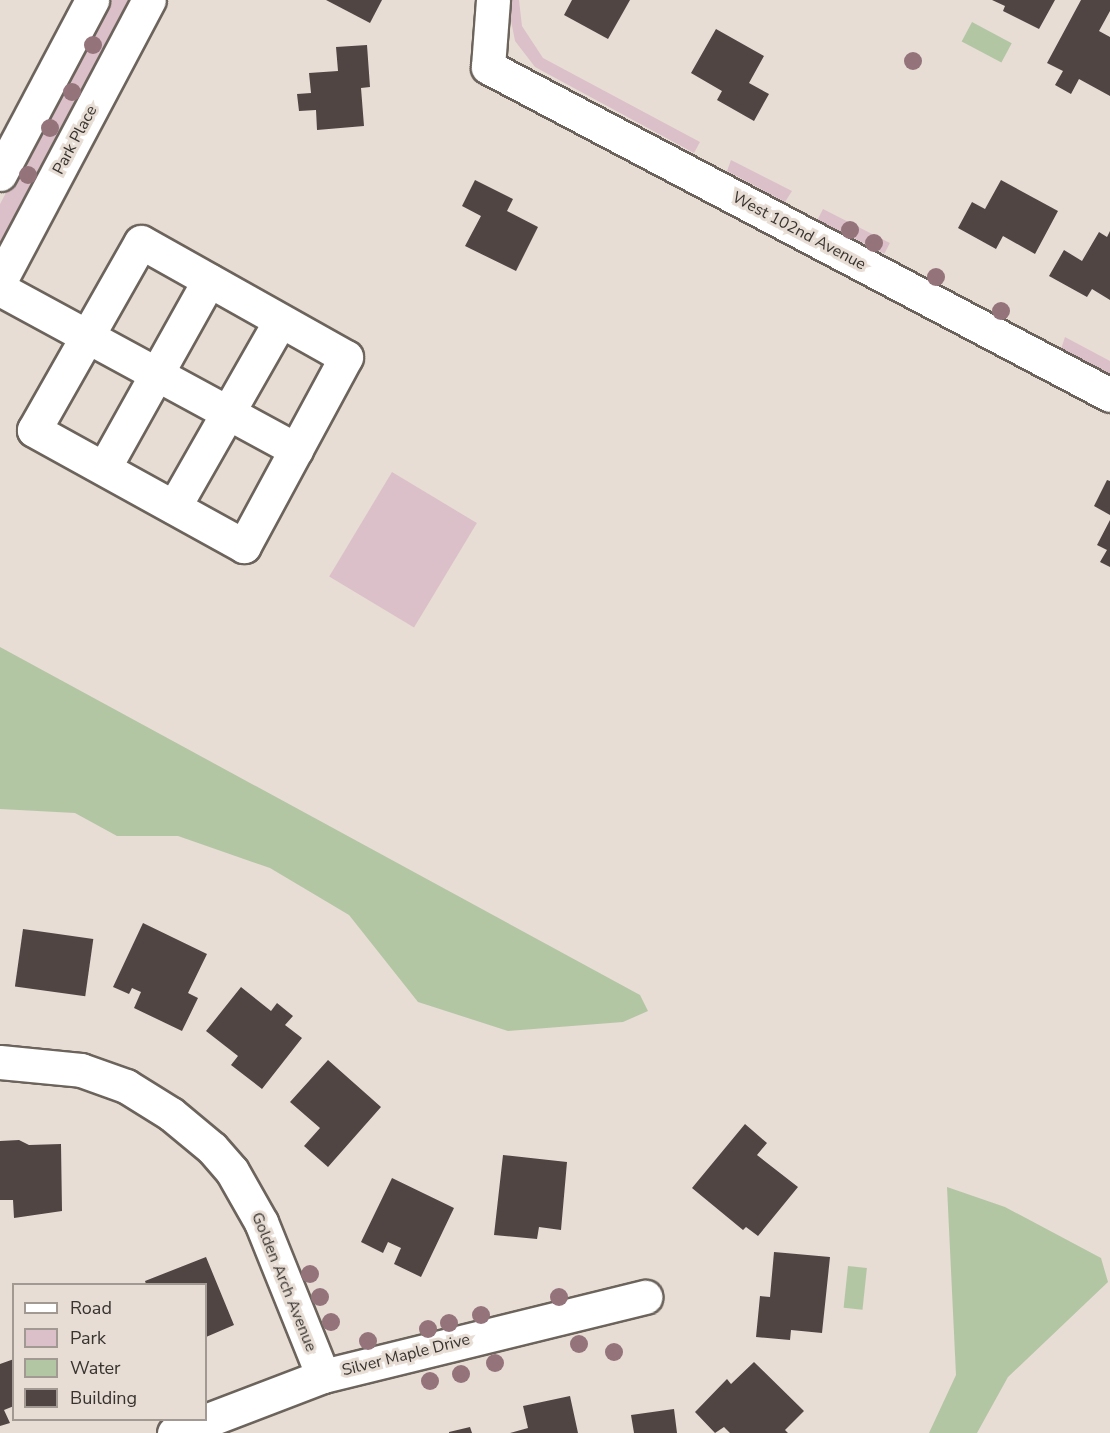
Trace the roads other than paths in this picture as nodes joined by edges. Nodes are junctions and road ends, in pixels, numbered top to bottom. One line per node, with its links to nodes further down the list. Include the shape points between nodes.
1 (92, 0): 4 (street)
2 (149, 0): 6 (street, Park Place)
3 (493, 0): 11 (street, West 102nd Avenue, via 488,67)
4 (0, 174)
5 (209, 280): 8 (street); 9 (street, via 141,242); 10 (street)
6 (0, 281)
7 (0, 289): 9 (street)
8 (280, 321): 12 (street); 13 (street, via 346,357)
9 (87, 334): 10 (street); 14 (street, via 34,430)
10 (157, 373): 12 (street); 14 (street)
11 (1110, 396)
12 (228, 412): 13 (street); 15 (street)
13 (296, 450): 15 (street, via 244,546)
14 (104, 468): 15 (street)
15 (174, 507)
16 (0, 1062): 18 (street, Golden Arch Avenue, via 81,1070 118,1083 171,1114 212,1148 232,1171 261,1222)
17 (645, 1297): 18 (street, Silver Maple Drive)
18 (322, 1376): 19 (street, Silver Maple Drive)
19 (207, 1420)
20 (205, 1421): 21 (street, Silver Maple Drive)
21 (174, 1433)

